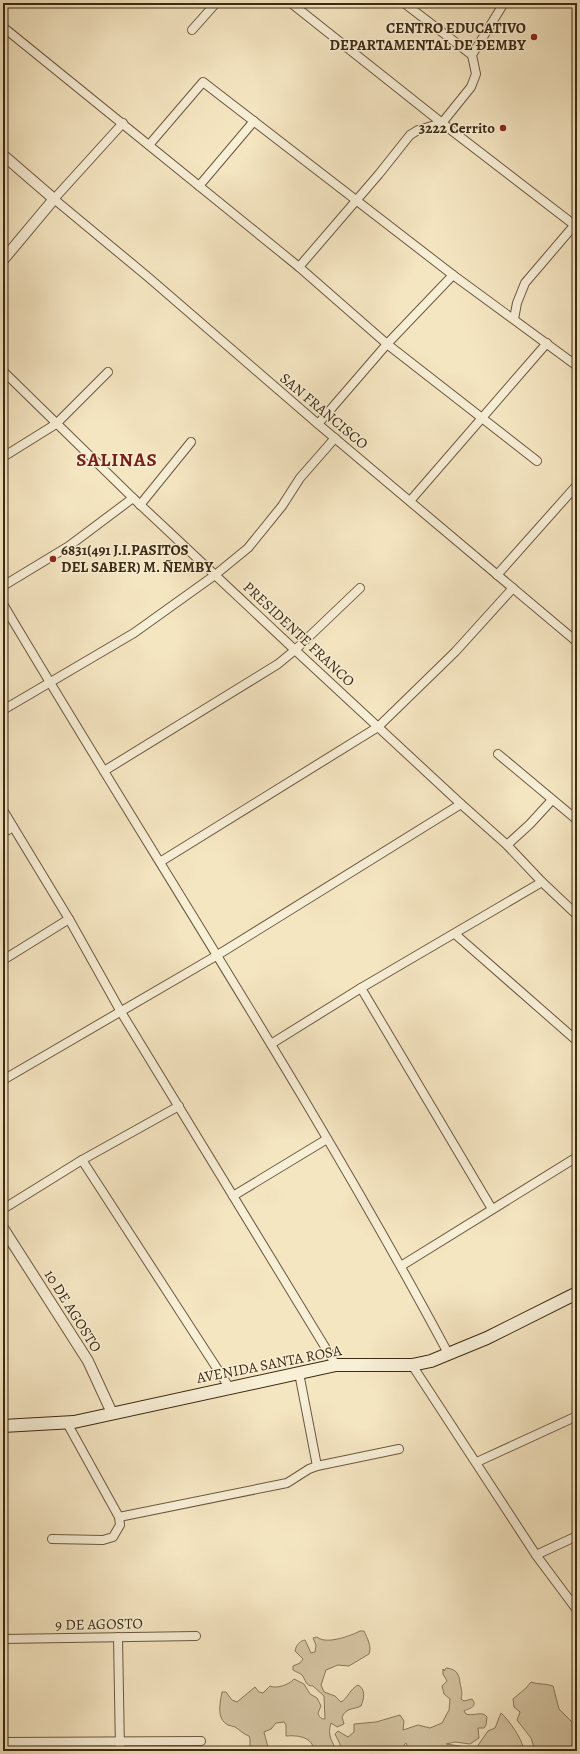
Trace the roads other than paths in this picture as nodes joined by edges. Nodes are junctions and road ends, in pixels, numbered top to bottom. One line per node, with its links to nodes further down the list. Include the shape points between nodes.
1 (216, 3): 6 (street)
2 (291, 3): 10 (street)
3 (404, 3): 7 (street)
4 (504, 3): 7 (street)
5 (3, 27): 9 (street)
6 (192, 30)
7 (472, 55): 10 (street, via 476,74 471,87)
8 (254, 121): 11 (street, via 203,82); 13 (street); 15 (street)
9 (123, 123): 11 (street); 14 (street)
10 (442, 123): 15 (street, via 410,135); 16 (street)
11 (149, 144): 13 (street)
12 (3, 155): 14 (street)
13 (199, 186): 18 (street)
14 (54, 199): 17 (street); 28 (street, SAN FRANCISCO)
15 (357, 200): 18 (street); 19 (street)
16 (576, 225): 20 (street, via 525,283)
17 (3, 260)
18 (299, 268): 22 (street)
19 (453, 275): 20 (street); 22 (street)
20 (514, 319): 21 (street)
21 (547, 343): 23 (street); 26 (street)
22 (387, 344): 26 (street); 28 (street)
23 (577, 366)
24 (3, 372): 27 (street, PRESIDENTE FRANCO)
25 (108, 372): 27 (street)
26 (481, 418): 32 (street); 35 (street)
27 (56, 424): 31 (street); 34 (street, PRESIDENTE FRANCO)
28 (318, 424): 29 (street, SAN FRANCISCO)
29 (335, 438): 35 (street, SAN FRANCISCO); 37 (street, via 300,478 282,506 248,548)
30 (191, 442): 36 (street)
31 (3, 457)
32 (537, 461)
33 (577, 485): 38 (street)
34 (133, 498): 36 (street, PRESIDENTE FRANCO); 39 (street, via 69,546)
35 (410, 502): 38 (street, SAN FRANCISCO)
36 (140, 505): 37 (street, PRESIDENTE FRANCO)
37 (215, 575): 44 (street, PRESIDENTE FRANCO); 45 (street, via 134,633)
38 (497, 576): 41 (street, SAN FRANCISCO)
39 (3, 586)
40 (360, 588): 44 (street)
41 (513, 588): 43 (street, SAN FRANCISCO); 47 (street, via 455,652)
42 (3, 604): 45 (street)
43 (577, 642)
44 (295, 650): 47 (street, PRESIDENTE FRANCO); 49 (street, via 278,664)
45 (49, 682): 46 (street); 49 (street)
46 (3, 710)
47 (378, 727): 51 (street, PRESIDENTE FRANCO); 57 (street)
48 (498, 754): 50 (street)
49 (104, 771): 57 (street)
50 (552, 800): 53 (street); 56 (street)
51 (461, 804): 56 (street, PRESIDENTE FRANCO); 62 (street)
52 (3, 810): 54 (street)
53 (577, 820)
54 (13, 827): 55 (street); 60 (street)
55 (3, 833)
56 (507, 844): 58 (street, PRESIDENTE FRANCO)
57 (160, 862): 62 (street)
58 (542, 882): 59 (street, PRESIDENTE FRANCO); 61 (street)
59 (577, 915)
60 (69, 919): 63 (street); 65 (street)
61 (455, 934): 64 (street); 66 (street)
62 (216, 956): 65 (street); 67 (street)
63 (3, 960)
64 (361, 988): 67 (street); 75 (street)
65 (121, 1012): 68 (street); 69 (street)
66 (577, 1041)
67 (270, 1044): 70 (street)
68 (3, 1080)
69 (179, 1106): 72 (street); 73 (street)
70 (327, 1139): 73 (street); 77 (street)
71 (577, 1158): 75 (street)
72 (82, 1160): 74 (street); 83 (street)
73 (233, 1196): 80 (street)
74 (3, 1209)
75 (492, 1209): 77 (street)
76 (3, 1228): 84 (street, 10 DE AGOSTO, via 88,1361)
77 (401, 1266): 79 (street)
78 (577, 1293): 79 (main road, AVENIDA SANTA ROSA)
79 (449, 1355): 81 (main road, AVENIDA SANTA ROSA)
80 (336, 1365): 81 (main road, AVENIDA SANTA ROSA); 82 (main road, AVENIDA SANTA ROSA)
81 (412, 1365): 89 (street)
82 (299, 1373): 83 (main road, AVENIDA SANTA ROSA); 90 (street)
83 (229, 1387): 84 (main road, AVENIDA SANTA ROSA)
84 (112, 1413): 86 (main road, AVENIDA SANTA ROSA)
85 (577, 1416): 89 (street)
86 (67, 1423): 87 (main road, AVENIDA SANTA ROSA); 91 (street)
87 (3, 1426)
88 (399, 1449): 90 (street)
89 (477, 1462): 94 (street)
90 (317, 1466): 91 (street, via 287,1483)
91 (119, 1517): 93 (street, via 120,1525 113,1537 103,1540)
92 (577, 1536): 94 (street)
93 (52, 1539)
94 (536, 1555): 95 (street)
95 (577, 1610)
96 (196, 1636): 97 (street, 9 DE AGOSTO)
97 (118, 1637): 98 (street, 9 DE AGOSTO); 101 (street)
98 (3, 1639)
99 (201, 1741): 101 (street)
100 (3, 1742): 101 (street)
101 (120, 1742): 102 (street)
102 (120, 1751)

